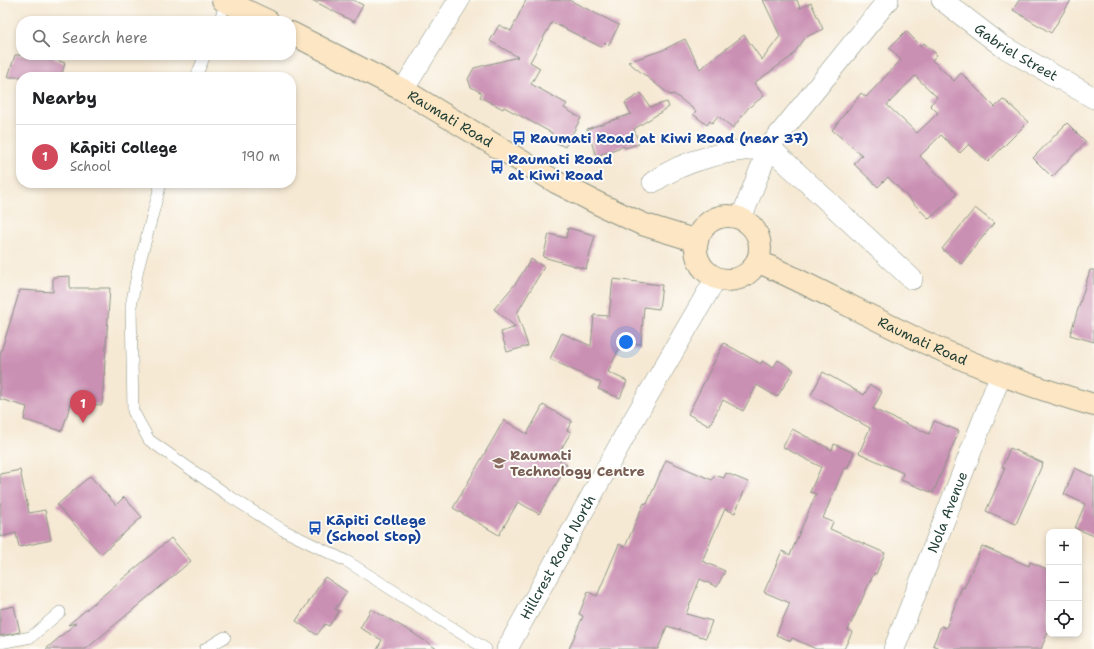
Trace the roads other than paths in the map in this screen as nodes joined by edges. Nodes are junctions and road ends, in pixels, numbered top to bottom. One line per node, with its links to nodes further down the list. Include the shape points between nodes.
1 (459, 0): 9 (street)
2 (888, 0): 11 (street)
3 (942, 0): 10 (street, Gabriel Street, via 1002,46)
4 (223, 7): 5 (main road)
5 (252, 16)
6 (296, 36): 9 (main road, Raumati Road)
7 (203, 60): 8 (lane)
8 (198, 72)
9 (403, 90): 15 (main road, Raumati Road, via 556,182 642,224)
10 (1094, 98)
11 (769, 146): 12 (street, via 737,150 682,165); 14 (street); 18 (street)
12 (653, 182)
13 (160, 188): 25 (lane, via 131,306 133,411 149,440 277,526 348,562)
14 (741, 219): 15 (main road, via 723,216 714,219 706,225); 16 (main road, via 756,232 760,251)
15 (697, 241): 17 (main road, via 698,259 702,267)
16 (758, 261): 17 (main road, via 744,276 725,280); 19 (main road, Raumati Road, via 916,338)
17 (716, 278): 26 (street, Hillcrest Road North, via 630,426 527,617)
18 (912, 279)
19 (1001, 374): 20 (main road, Raumati Road); 27 (street, Nola Avenue)
20 (1094, 405)
21 (60, 612): 23 (lane, via 31,636)
22 (225, 637): 24 (lane)
23 (0, 643)
24 (205, 649)
25 (486, 649)
26 (507, 649)
27 (894, 649)

